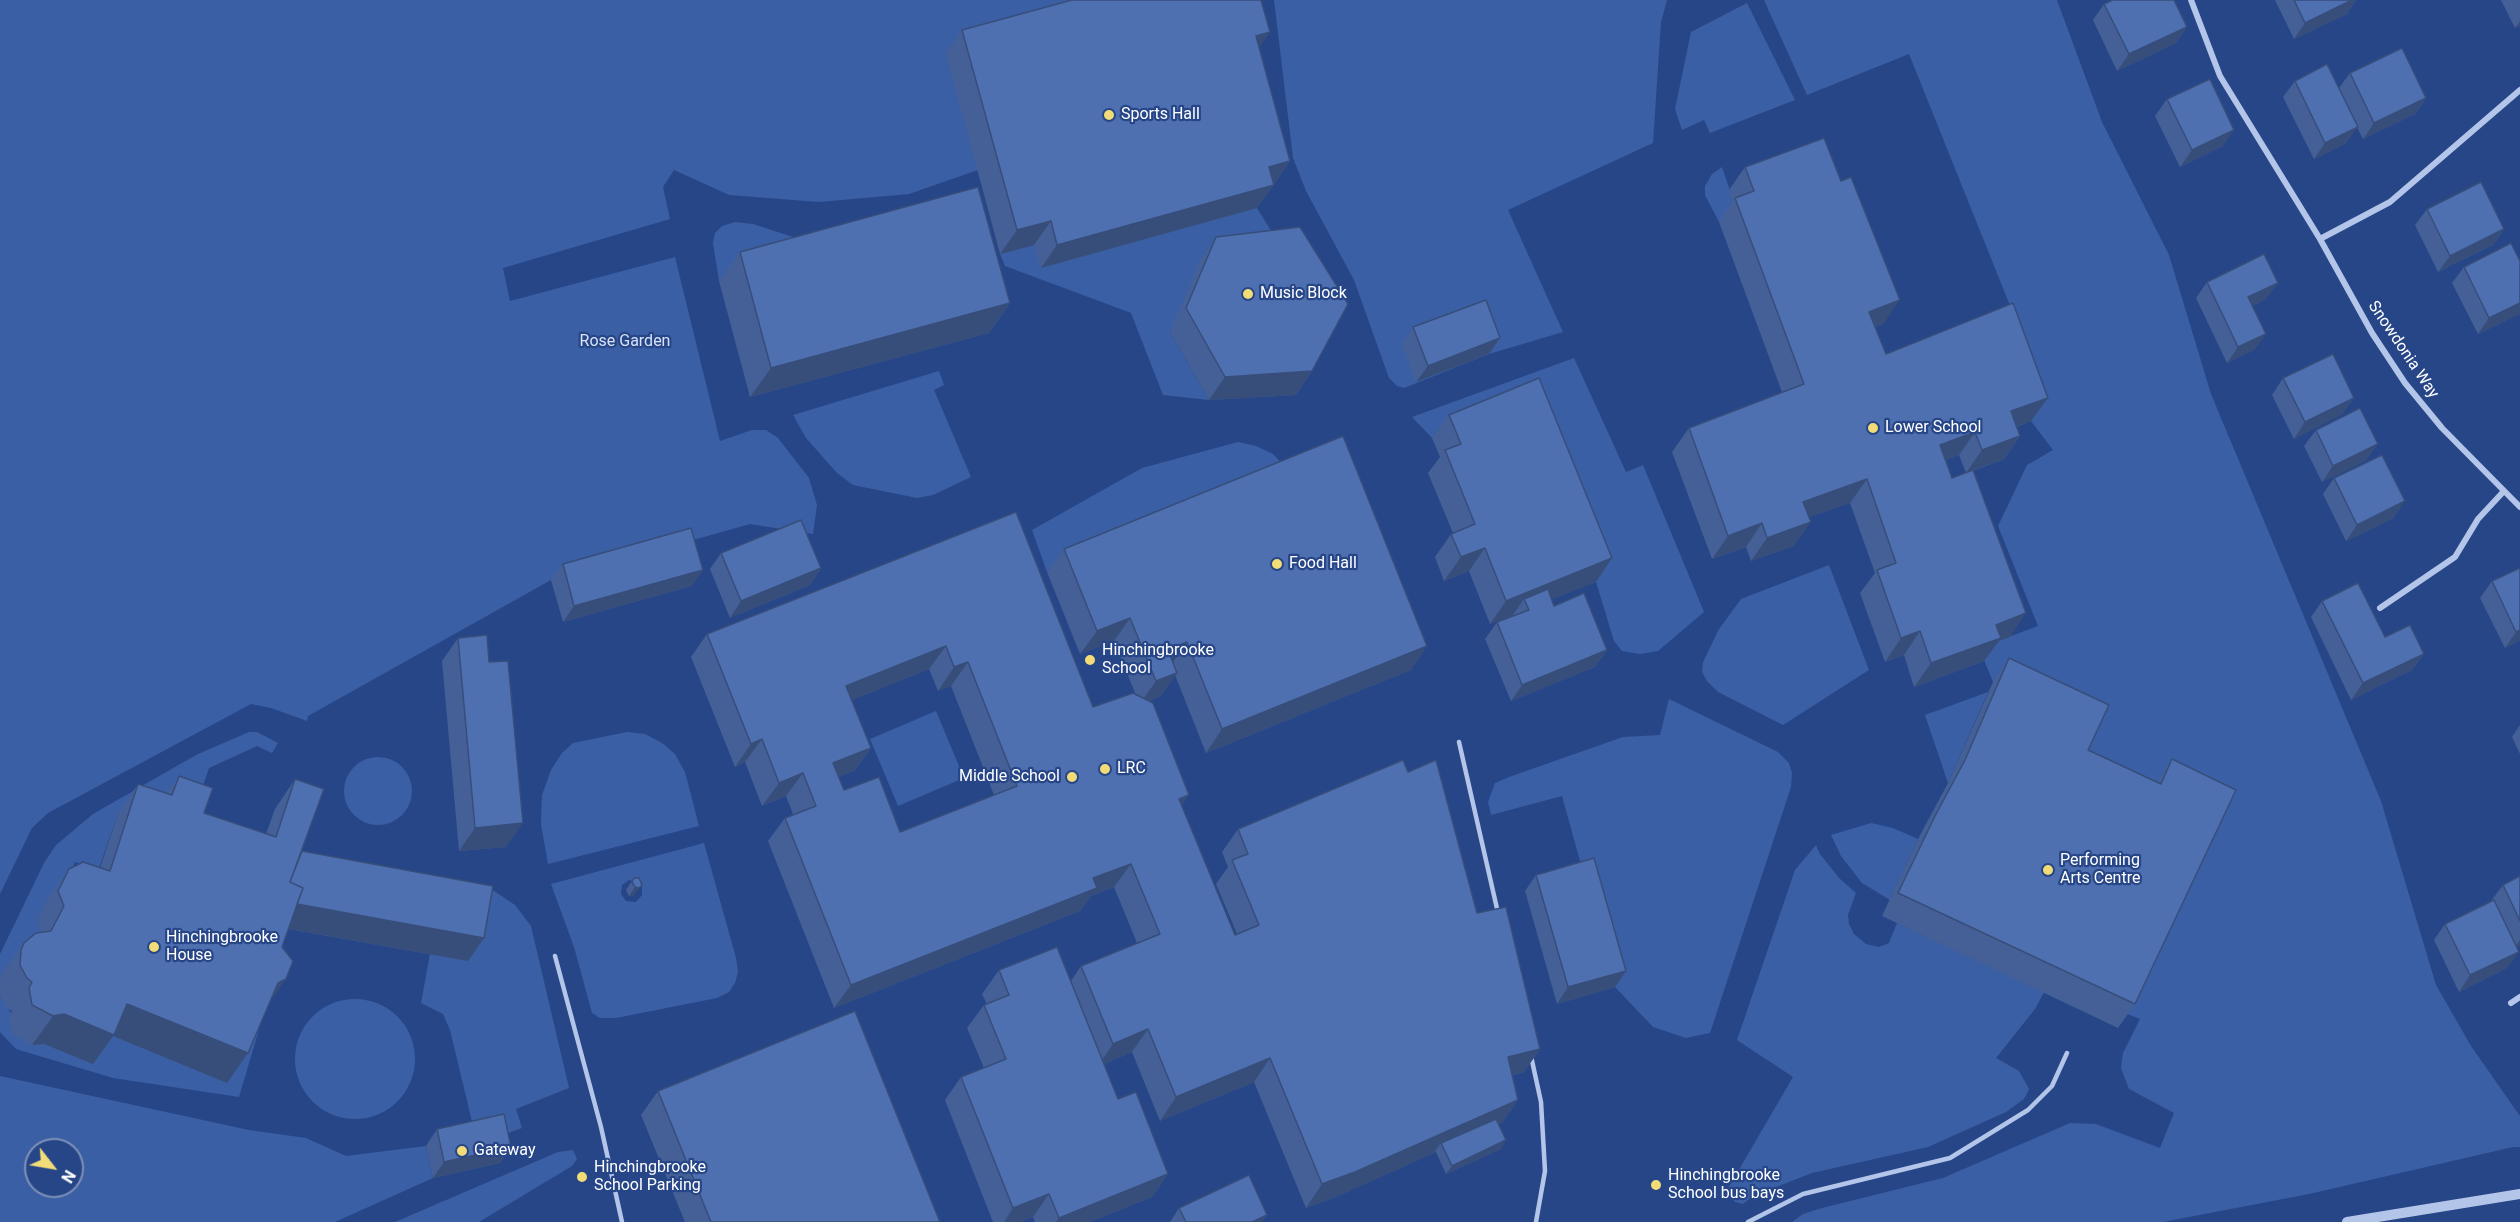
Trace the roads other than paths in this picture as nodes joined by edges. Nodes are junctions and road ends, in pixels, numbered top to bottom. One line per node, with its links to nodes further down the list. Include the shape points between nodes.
1 (2191, 0): 3 (street, Snowdonia Way, via 2220,76)
2 (2520, 90): 3 (street, via 2390,202)
3 (2320, 239): 4 (street, Snowdonia Way, via 2372,333 2405,383 2442,428)
4 (2504, 491): 5 (street, Snowdonia Way); 6 (street, via 2478,519 2456,557)
5 (2520, 507)
6 (2380, 608)
7 (1459, 742): 8 (lane)
8 (1499, 916)
9 (555, 956): 15 (lane)
10 (2520, 997): 11 (street)
11 (2511, 1003)
12 (1529, 1047): 16 (lane, via 1541,1102 1545,1171)
13 (2067, 1053): 17 (lane, via 2052,1086 2028,1110 1950,1158 1803,1194)
14 (2520, 1194): 18 (street)
15 (622, 1222)
16 (1536, 1222)
17 (1748, 1222)
18 (2347, 1222)

